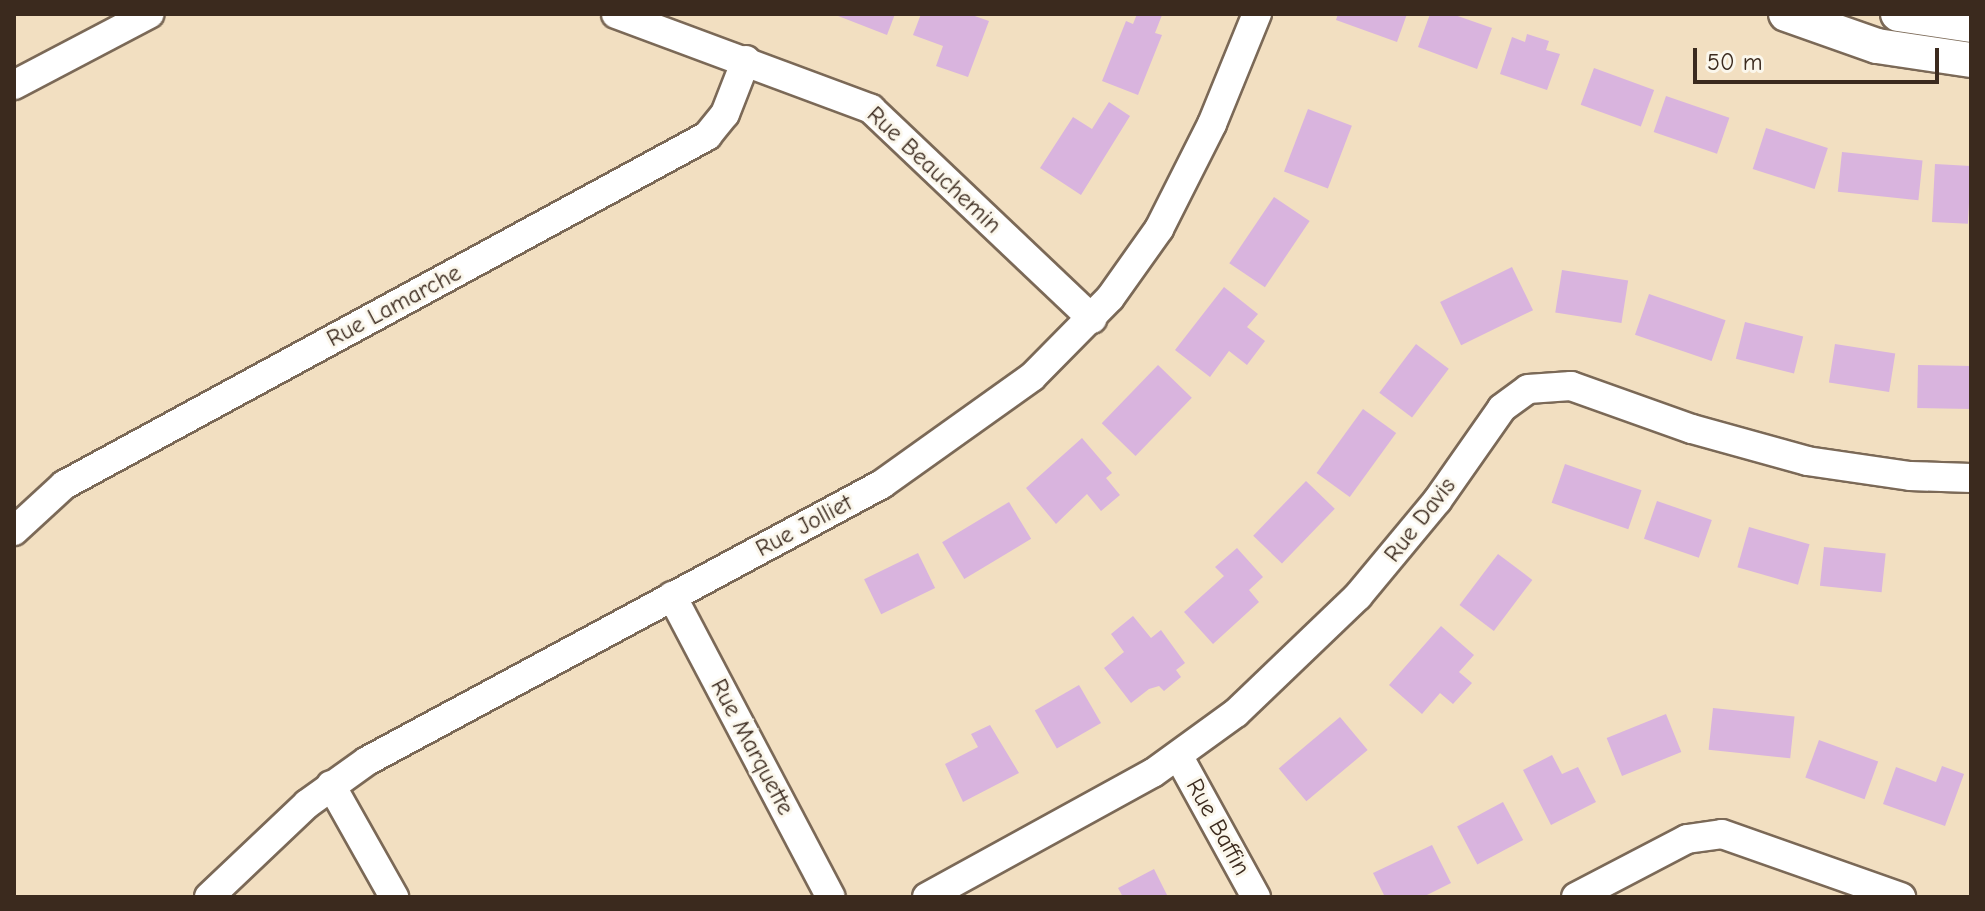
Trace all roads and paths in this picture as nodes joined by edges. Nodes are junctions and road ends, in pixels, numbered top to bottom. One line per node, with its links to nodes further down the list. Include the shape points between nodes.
1 (149, 14): 9 (street)
2 (616, 14): 7 (street, Rue Beauchemin)
3 (1257, 14): 10 (street, Rue Jolliet, via 1170,210 1127,277)
4 (1786, 14): 8 (street, via 1877,46)
5 (1898, 14): 6 (street)
6 (1971, 25)
7 (746, 60): 10 (street, Rue Beauchemin, via 849,98 881,116); 12 (street, Rue Lamarche, via 725,114 707,136)
8 (1971, 60)
9 (14, 85)
10 (1092, 319): 13 (street, Rue Jolliet, via 1032,377 923,458)
11 (1971, 478): 14 (street, Rue Davis, via 1829,465 1722,439 1571,386 1528,389 1502,408 1420,522 1329,627)
12 (20, 513)
13 (672, 596): 15 (street, Rue Jolliet); 18 (street, Rue Marquette)
14 (1179, 757): 19 (street, Rue Davis); 20 (street, Rue Baffin)
15 (331, 785): 16 (street, Rue Jolliet); 17 (street)
16 (209, 897)
17 (394, 897)
18 (831, 897)
19 (927, 897)
20 (1256, 897)
21 (1576, 897): 22 (street, via 1687,839 1722,834)
22 (1901, 897)

